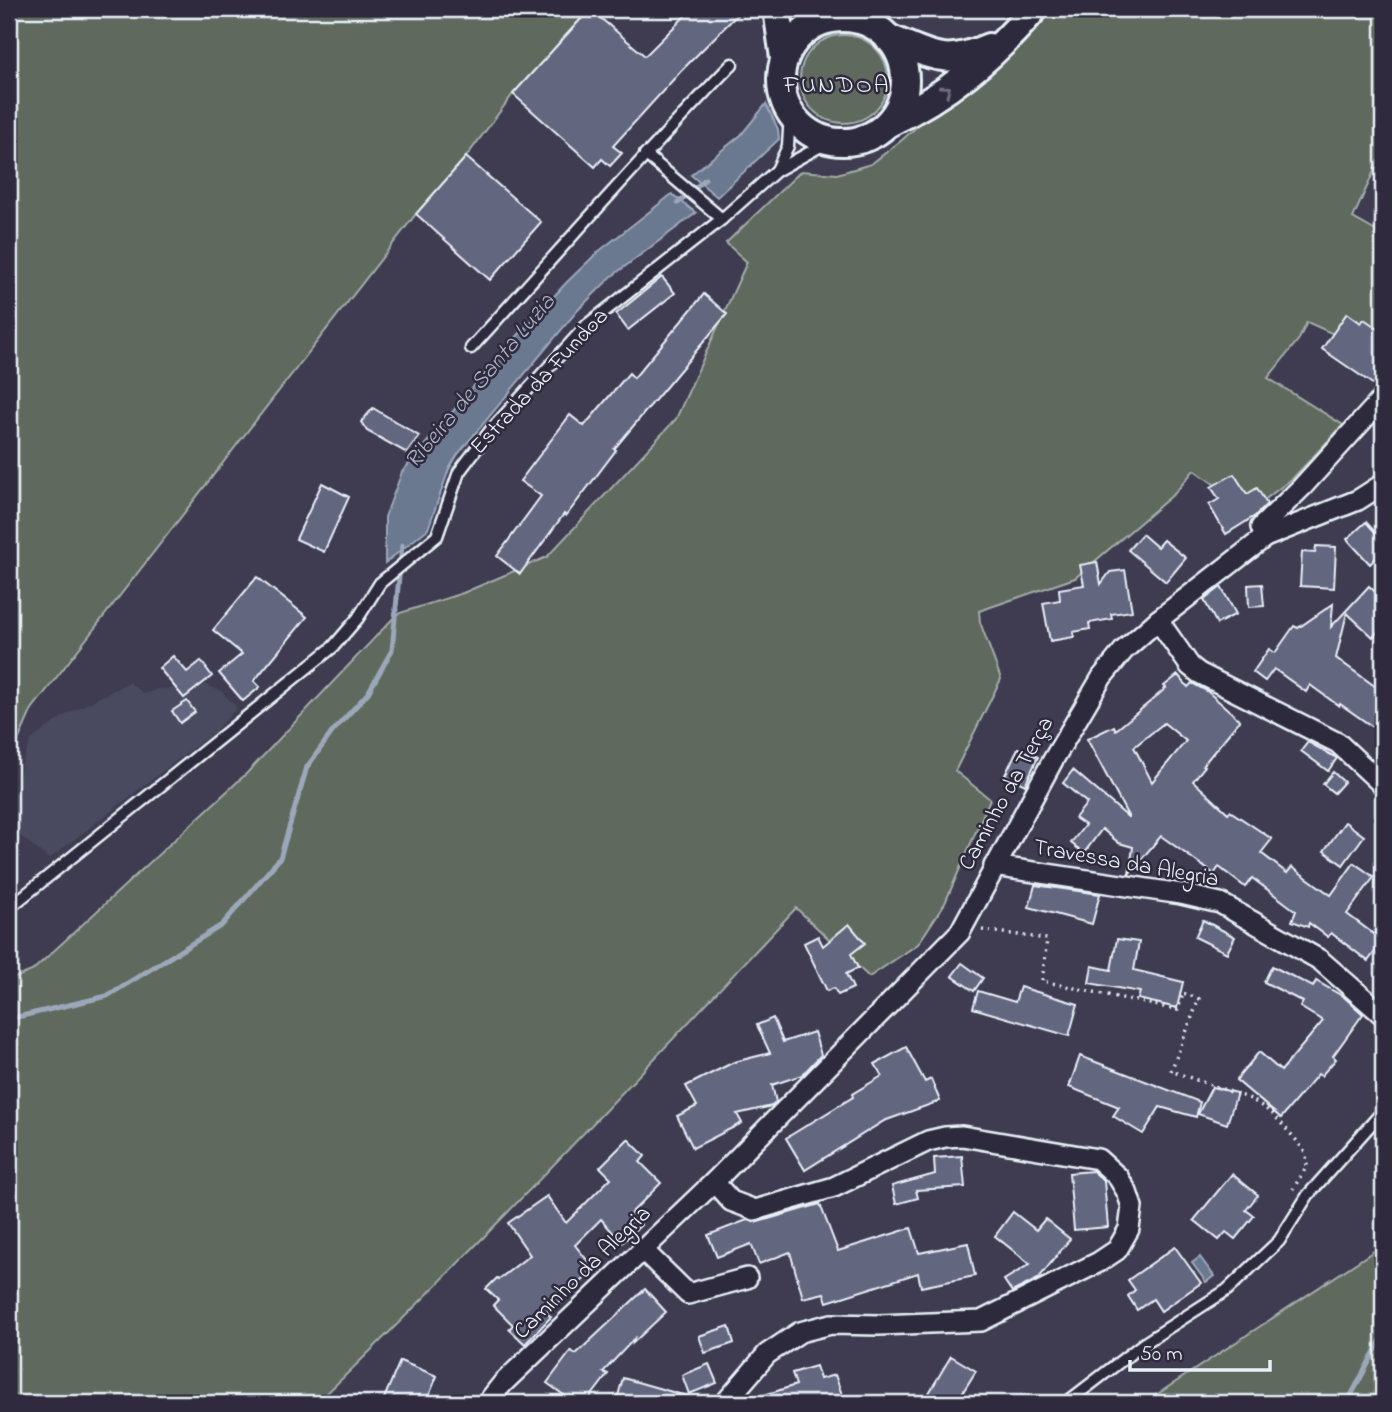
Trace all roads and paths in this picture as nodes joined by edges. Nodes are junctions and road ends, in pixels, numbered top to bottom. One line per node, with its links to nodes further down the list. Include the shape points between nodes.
1 (777, 9): 6 (main road)
2 (1034, 9): 5 (main road)
3 (832, 16): 4 (main road); 6 (main road, via 799,36)
4 (884, 26): 5 (main road, via 937,57 954,59); 9 (main road, via 901,58 905,82 900,104)
5 (1007, 40): 9 (main road, one-way to 5, via 923,107)
6 (784, 58): 8 (main road, via 781,87)
7 (732, 64): 11 (lane)
8 (794, 119): 10 (main road); 12 (lane)
9 (887, 124): 10 (main road, via 861,140)
10 (830, 141): 12 (lane)
11 (645, 154): 13 (lane); 14 (lane)
12 (776, 171): 13 (lane, Estrada da Fundoa)
13 (723, 219): 21 (lane, Estrada da Fundoa, via 596,318 553,361 459,471 437,536 380,583 334,647)
14 (471, 348)
15 (1383, 398): 17 (street, via 1267,519 1261,527)
16 (1383, 484): 17 (street, Caminho da Terça, via 1358,500)
17 (1265, 537): 18 (street, Caminho da Terça)
18 (1158, 620): 19 (street, via 1199,673 1338,743); 20 (street, Caminho da Terça, via 1102,677)
19 (1383, 785)
20 (995, 866): 23 (street, Travessa da Alegria, via 1220,903 1320,960); 25 (street, Caminho da Terça, via 960,932)
21 (9, 908)
22 (979, 929): 26 (path, via 1047,939 1042,982 1178,1010 1183,993 1199,999 1171,1071 1251,1098 1272,1113 1306,1154 1303,1173)
23 (1383, 1015)
24 (1383, 1111): 31 (lane, via 1308,1195 1279,1241 1227,1290 1143,1344)
25 (714, 1182): 27 (street, Caminho da Alegria); 30 (street, via 731,1200 755,1210 834,1187 928,1141 962,1136 1098,1159 1118,1177 1132,1207 1129,1229 1117,1250 981,1321 831,1324 800,1332 767,1354)
26 (1289, 1195)
27 (642, 1250): 28 (street, via 688,1294); 29 (street, Caminho da Alegria, via 503,1384)
28 (747, 1278)
29 (491, 1403)
30 (724, 1403)
31 (1066, 1403)

